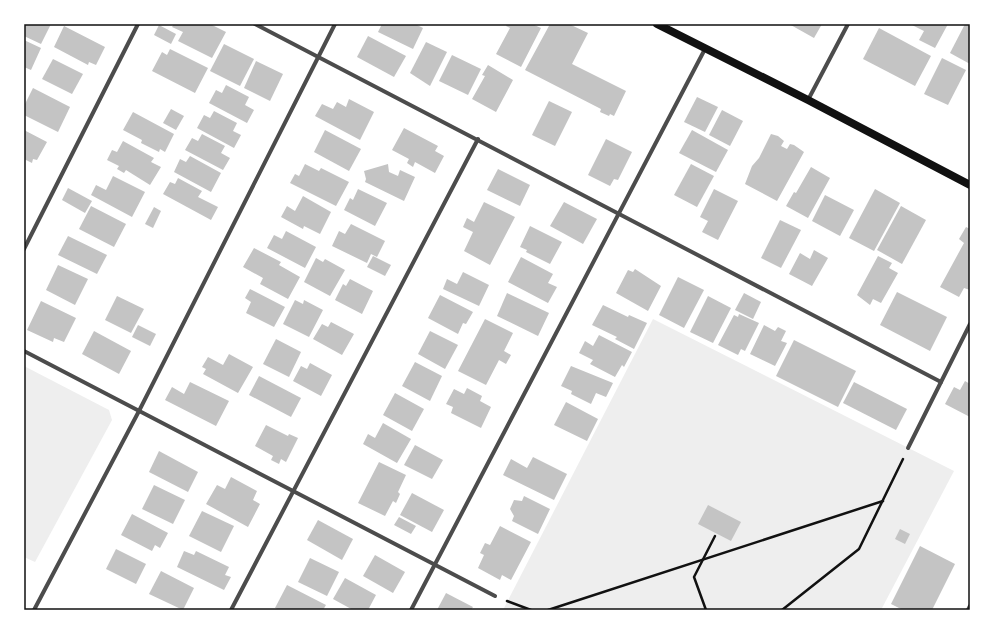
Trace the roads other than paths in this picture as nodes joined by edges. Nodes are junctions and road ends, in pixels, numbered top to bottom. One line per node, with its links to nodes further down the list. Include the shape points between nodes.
1 (138, 24): 12 (street)
2 (255, 24): 7 (street)
3 (335, 24): 7 (street)
4 (657, 24): 6 (main road)
5 (848, 24): 8 (street)
6 (706, 48): 8 (main road); 11 (street)
7 (318, 56): 9 (street); 16 (street)
8 (808, 100): 10 (main road)
9 (478, 139): 11 (street); 18 (street)
10 (970, 185)
11 (619, 212): 15 (street); 19 (street)
12 (24, 249)
13 (970, 324): 15 (street)
14 (24, 351): 16 (street)
15 (941, 382): 17 (street)
16 (139, 411): 18 (street); 22 (street)
17 (908, 448)
18 (294, 492): 19 (street); 23 (street)
19 (434, 565): 20 (street); 24 (street)
20 (495, 596)
21 (970, 606): 25 (street)
22 (34, 610)
23 (231, 610)
24 (411, 610)
25 (968, 610)

